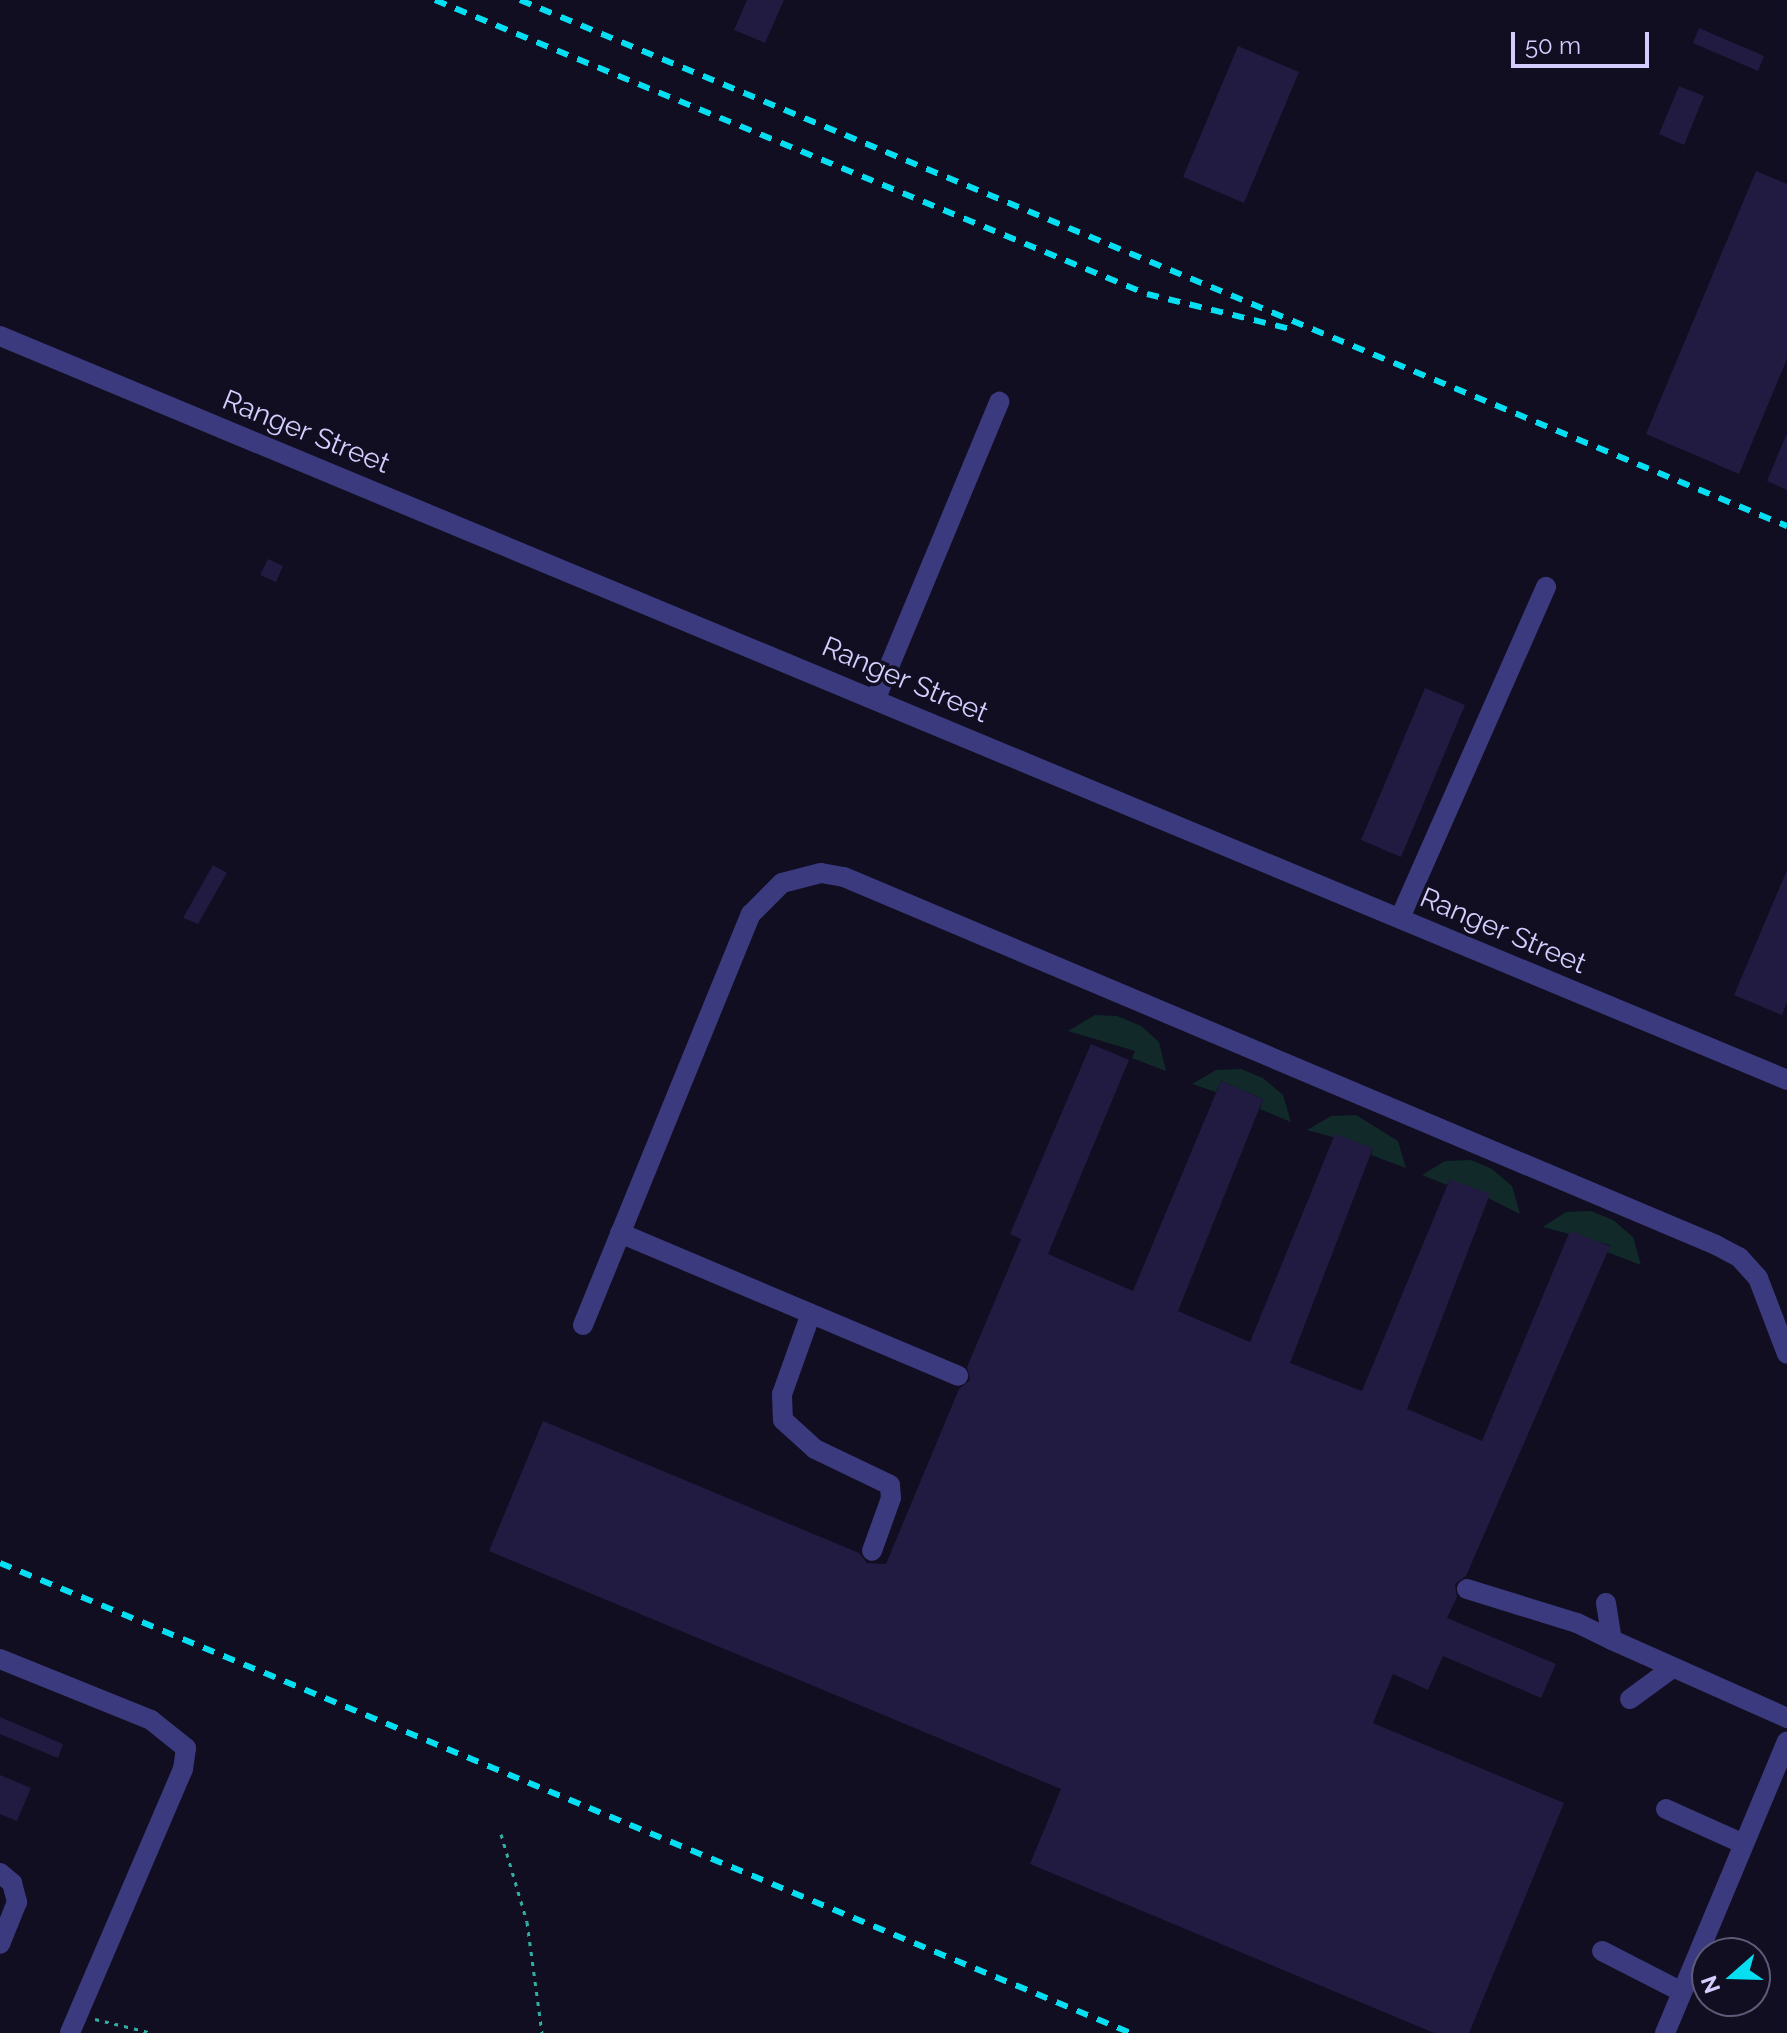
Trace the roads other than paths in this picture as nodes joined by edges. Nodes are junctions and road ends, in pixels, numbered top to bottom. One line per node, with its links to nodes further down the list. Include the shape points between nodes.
1 (0, 336): 4 (lane, Ranger Street)
2 (999, 402): 4 (lane)
3 (1546, 587): 5 (lane)
4 (876, 698): 5 (lane, Ranger Street)
5 (1400, 918): 6 (lane, Ranger Street)
6 (1787, 1080)
7 (620, 1233): 8 (lane); 9 (lane); 10 (lane, via 751,914 782,883 821,873 844,877 1716,1245 1739,1257 1758,1278)
8 (810, 1316): 11 (lane); 12 (lane, via 781,1401 783,1420 815,1449 890,1485 891,1498)
9 (583, 1325)
10 (1787, 1354)
11 (958, 1376)
12 (872, 1551)
13 (1467, 1589): 15 (lane, via 1577,1623)
14 (1606, 1603): 15 (lane)
15 (1612, 1640): 17 (lane)
16 (0, 1659): 27 (lane, via 151,1720 186,1748 183,1769)
17 (1671, 1669): 18 (lane); 19 (lane)
18 (1630, 1699)
19 (1787, 1718)
20 (1787, 1742): 22 (lane)
21 (1666, 1809): 22 (lane)
22 (1744, 1844): 26 (lane)
23 (0, 1873): 24 (lane, via 12,1883 17,1902)
24 (0, 1944)
25 (1602, 1951): 26 (lane)
26 (1680, 1991): 28 (lane)
27 (74, 2025)
28 (1665, 2033)

